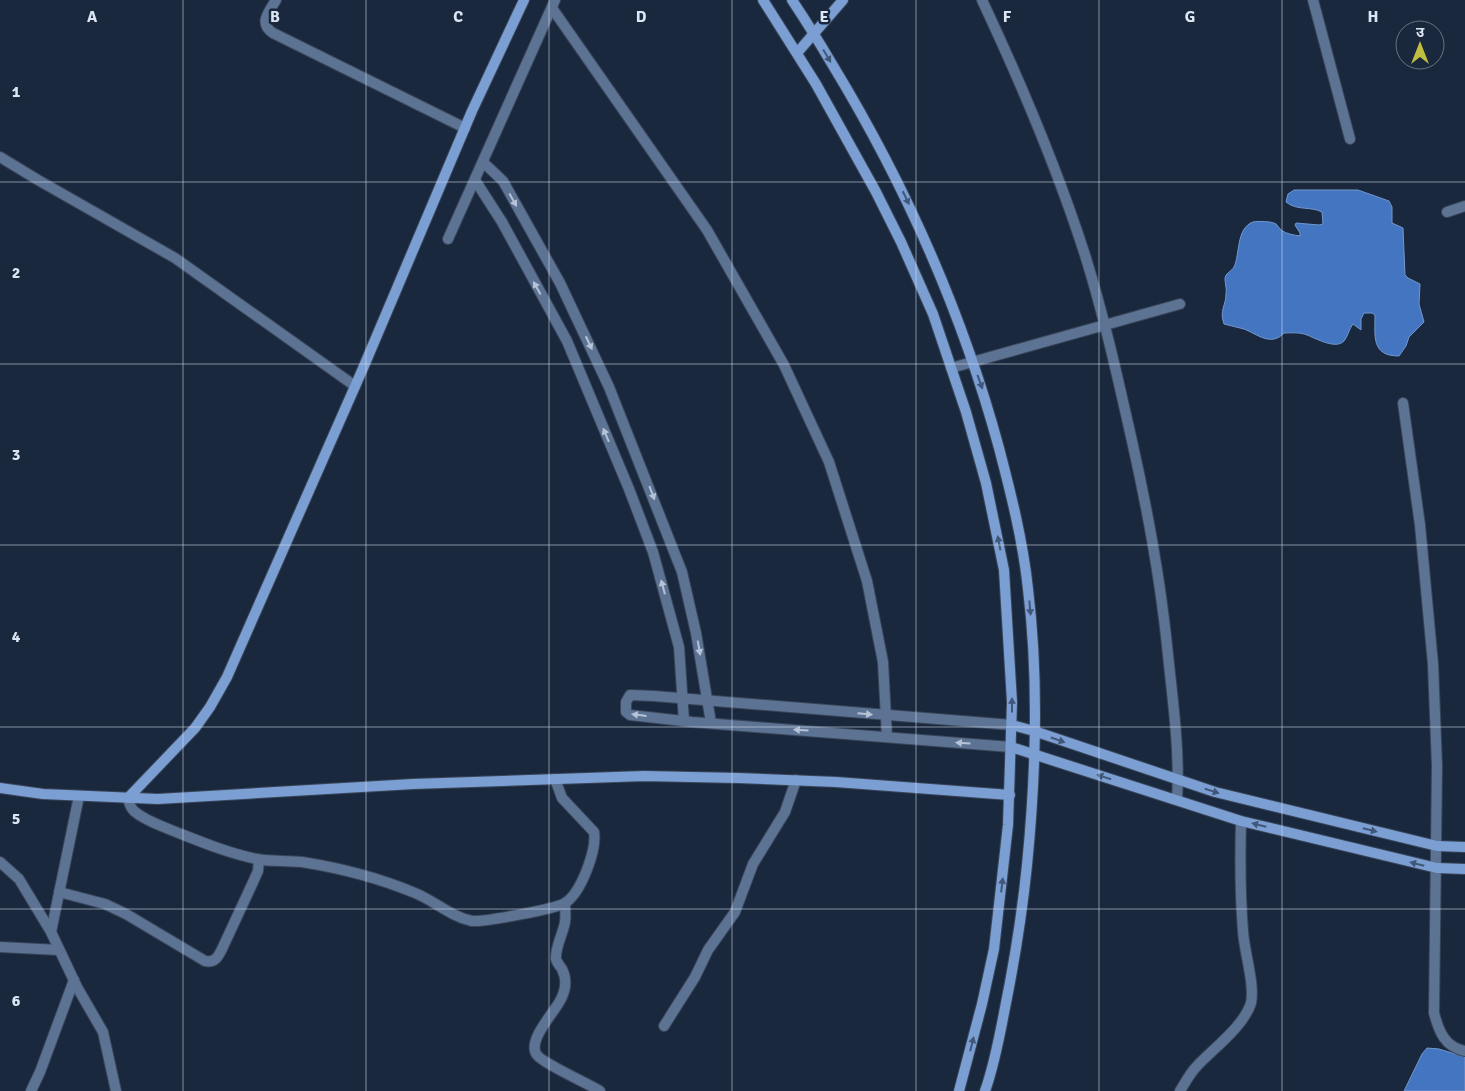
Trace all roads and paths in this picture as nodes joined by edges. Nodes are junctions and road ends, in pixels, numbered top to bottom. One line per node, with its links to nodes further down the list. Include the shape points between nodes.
1 (276, 0): 11 (street, via 264,22 266,29)
2 (524, 0): 11 (street)
3 (763, 0): 10 (street)
4 (792, 0): 9 (street)
5 (843, 0): 9 (street)
6 (982, 0): 20 (street, via 1046,147 1085,255)
7 (1313, 0): 12 (street)
8 (554, 4): 14 (street); 27 (street, via 707,230 784,365 829,462 867,581 883,662)
9 (814, 35): 10 (street); 21 (street, one-way to 21, via 901,186 956,314)
10 (797, 53): 22 (street, via 872,184 901,242 933,314)
11 (464, 128): 23 (street)
12 (1350, 139)
13 (0, 157): 23 (street, via 175,258)
14 (483, 162): 15 (street); 26 (street, one-way to 26, via 503,181 560,283 609,387 682,572)
15 (475, 180): 18 (street); 25 (street, one-way to 15, via 679,647 653,552 629,489 566,341 502,222)
16 (1465, 206): 17 (street)
17 (1447, 212)
18 (448, 239)
19 (1180, 304): 20 (street)
20 (1105, 325): 21 (street); 37 (street, via 1148,513 1167,647)
21 (972, 362): 22 (street); 31 (street, one-way to 31, via 985,396 1021,538 1034,652)
22 (951, 368): 30 (street, one-way to 22, via 1004,570 986,483)
23 (355, 386): 41 (street, via 227,677 194,728)
24 (1403, 403): 44 (street, via 1420,525 1433,664)
25 (682, 698): 26 (street); 28 (street); 28 (street, one-way to 25, via 626,712 630,695)
26 (708, 700): 27 (street, one-way to 27); 29 (street)
27 (886, 715): 30 (street); 32 (street)
28 (684, 721): 29 (street)
29 (711, 723): 32 (street, one-way to 29)
30 (1012, 726): 31 (street); 33 (street)
31 (1034, 731): 34 (street); 37 (street, one-way to 37)
32 (887, 737): 33 (street, one-way to 32)
33 (1011, 746): 34 (street); 39 (street)
34 (1033, 755): 42 (street, one-way to 34); 62 (street, via 1022,908 1001,1030)
35 (555, 779): 36 (street, via 644,776); 41 (street); 51 (street, via 562,798 594,832 595,840 585,875)
36 (796, 780): 39 (street); 56 (street, via 785,812 753,864 735,912 708,950)
37 (1178, 780): 42 (street); 44 (street, one-way to 44)
38 (0, 788): 40 (street)
39 (1010, 795): 61 (street, one-way to 39, via 994,949)
40 (79, 796): 41 (street); 50 (street)
41 (128, 798): 46 (street, via 130,807 152,822)
42 (1176, 800): 43 (street)
43 (1241, 821): 48 (street, one-way to 43); 63 (street, via 1243,932 1251,1002 1235,1028 1195,1068)
44 (1437, 846): 45 (street); 48 (street)
45 (1465, 847)
46 (259, 860): 50 (street, via 254,880 222,949 217,959 211,962 105,904); 51 (street, via 324,866 384,881 474,921 534,912)
47 (0, 862): 52 (street, via 19,879)
48 (1437, 868): 49 (street); 57 (street, via 1434,1013 1443,1038 1450,1046)
49 (1465, 869)
50 (59, 892): 52 (street)
51 (565, 903): 60 (street, via 566,922 556,959 566,984 555,1010 539,1033 535,1050 537,1056 549,1064)
52 (51, 932): 54 (street)
53 (0, 947): 54 (street)
54 (59, 950): 55 (street)
55 (74, 980): 58 (street); 59 (street, via 103,1032)
56 (664, 1026)
57 (1465, 1051)
58 (31, 1091)
59 (116, 1091)
60 (600, 1091)
61 (959, 1091)
62 (985, 1091)
63 (1180, 1091)

